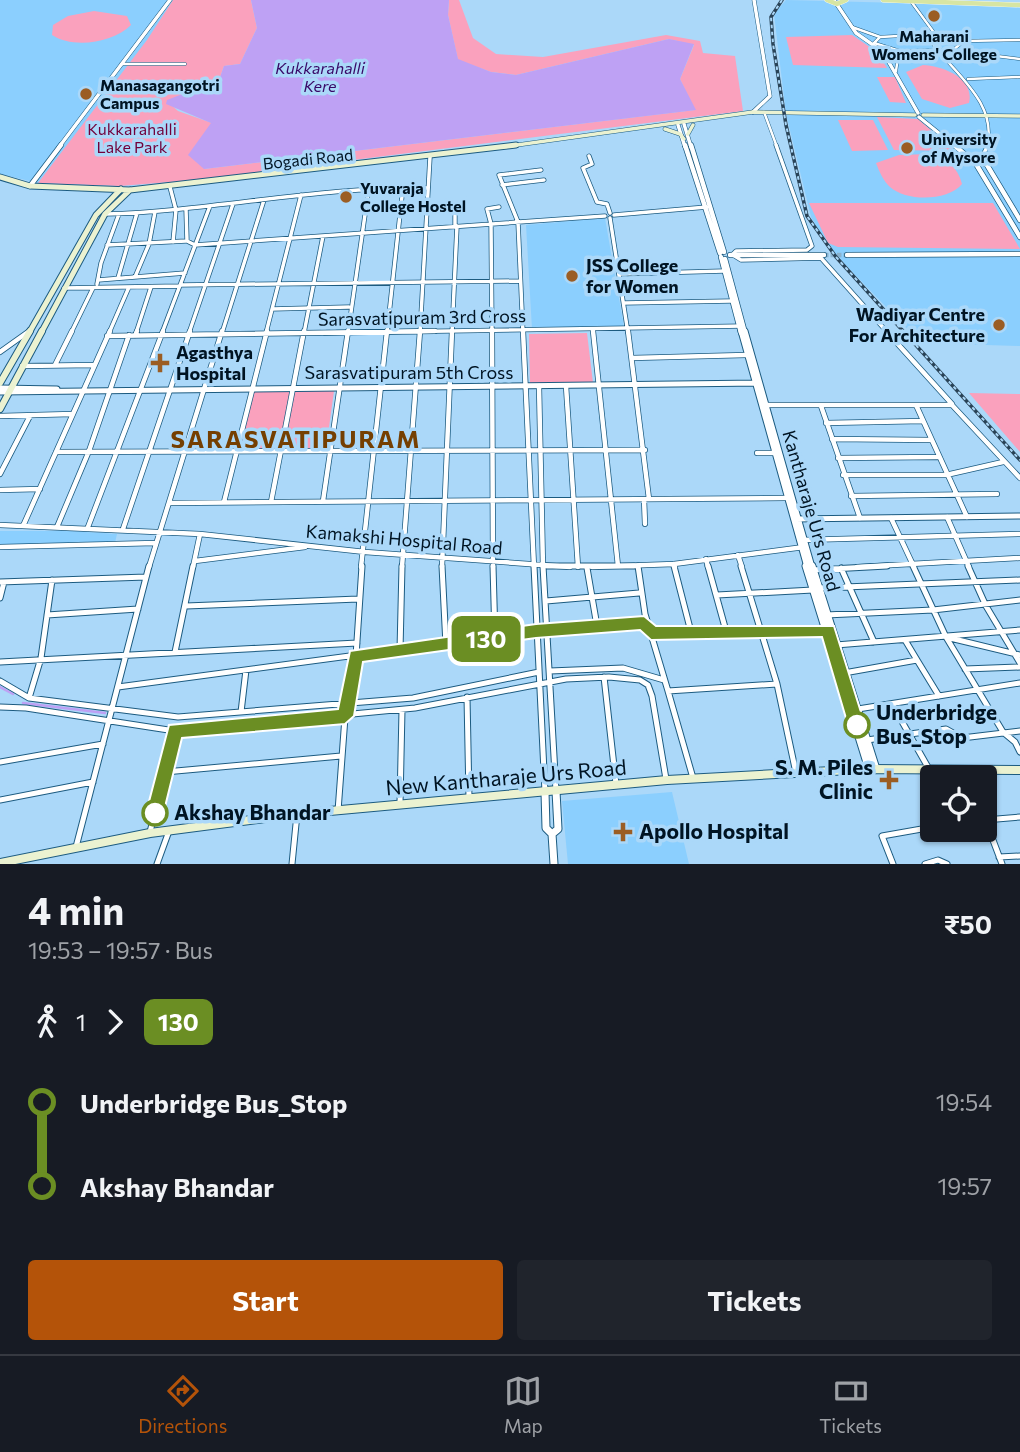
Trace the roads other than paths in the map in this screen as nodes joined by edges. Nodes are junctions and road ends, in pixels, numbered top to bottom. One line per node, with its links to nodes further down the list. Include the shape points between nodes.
1 (170, 0): 20 (street)
2 (827, 0): 7 (main road)
3 (846, 0): 7 (main road)
4 (883, 0): 5 (main road)
5 (912, 0): 8 (main road); 10 (street)
6 (757, 1): 25 (street, via 770,96)
7 (836, 2): 9 (street)
8 (1020, 4)
9 (850, 26): 11 (street); 15 (street)
10 (936, 34): 11 (street); 13 (street)
11 (880, 37): 15 (street)
12 (1020, 40): 13 (street)
13 (964, 41): 18 (street)
14 (933, 44): 17 (street)
15 (875, 46): 16 (street); 22 (street)
16 (911, 50): 17 (street); 22 (street, via 898,57)
17 (937, 50): 18 (street); 24 (street)
18 (953, 50): 19 (street)
19 (1020, 58)
20 (121, 64): 21 (street); 45 (street)
21 (185, 65)
22 (895, 71): 27 (street)
23 (1020, 77): 24 (street)
24 (968, 79): 28 (street)
25 (753, 112): 26 (main road, Bogadi Road); 30 (main road, Bogadi Road)
26 (764, 112): 27 (main road, Bogadi Road); 84 (street, via 812,246)
27 (920, 115): 28 (main road, Bogadi Road); 36 (street); 73 (street, via 976,164)
28 (987, 116): 29 (main road, Bogadi Road); 37 (street)
29 (1020, 116)
30 (724, 118): 31 (main road, Bogadi Road); 32 (main road, Bogadi Road)
31 (693, 125): 32 (main road, Bogadi Road); 35 (main road)
32 (682, 126): 33 (main road, Bogadi Road); 34 (main road, Bogadi Road); 35 (street, Kantharaje Urs Road)
33 (663, 129): 34 (main road, Bogadi Road); 35 (main road)
34 (619, 133): 38 (main road, Bogadi Road)
35 (686, 136): 56 (street, Kantharaje Urs Road)
36 (944, 136): 37 (street); 40 (street)
37 (989, 137): 40 (street, via 984,153)
38 (430, 156): 48 (main road, Bogadi Road); 49 (street)
39 (589, 156): 64 (street, via 592,163 583,168 597,202 607,204)
40 (987, 165): 65 (street)
41 (541, 170): 44 (street, via 499,175)
42 (0, 179): 45 (main road); 50 (main road, via 28,188)
43 (544, 180): 44 (street)
44 (502, 185): 66 (street)
45 (30, 186): 50 (main road)
46 (369, 187): 47 (street); 51 (street); 71 (street)
47 (403, 187): 49 (street); 70 (street)
48 (170, 188): 50 (main road, Bogadi Road); 58 (street)
49 (427, 188): 69 (street)
50 (124, 191): 61 (main road); 113 (main road, via 96,215)
51 (301, 195): 52 (street); 74 (street)
52 (264, 200): 53 (street); 76 (street)
53 (233, 204): 54 (street); 79 (street)
54 (210, 206): 57 (street); 82 (street)
55 (499, 207): 67 (street, via 487,208)
56 (707, 207): 64 (street); 84 (street, Kantharaje Urs Road)
57 (186, 209): 58 (street); 75 (street)
58 (176, 210): 59 (street); 77 (street)
59 (155, 212): 60 (street); 78 (street)
60 (137, 213): 62 (street); 81 (street)
61 (105, 214): 62 (street); 106 (main road)
62 (119, 214): 80 (street)
63 (455, 215): 68 (street)
64 (610, 216): 66 (street); 89 (street)
65 (1020, 220)
66 (518, 222): 67 (street); 93 (street)
67 (491, 224): 68 (street); 92 (street)
68 (456, 227): 69 (street); 96 (street)
69 (425, 229): 70 (street); 95 (street)
70 (397, 231): 71 (street); 94 (street)
71 (360, 233): 72 (street); 98 (street)
72 (323, 236): 74 (street); 97 (street)
73 (1020, 237)
74 (289, 239): 76 (street); 101 (street)
75 (187, 241): 77 (street); 82 (street)
76 (251, 241): 79 (street); 100 (street)
77 (173, 242): 78 (street)
78 (149, 244): 81 (street); 90 (street)
79 (219, 244): 82 (street); 102 (street)
80 (107, 245): 81 (street); 99 (street)
81 (129, 245): 91 (street)
82 (195, 245): 88 (street)
83 (1020, 254): 86 (street)
84 (725, 255): 85 (street); 87 (street, Kantharaje Urs Road); 112 (street, Kantharaje Urs Road); 158 (street, via 741,260 821,258)
85 (824, 255)
86 (847, 255)
87 (724, 271): 89 (street); 107 (street, Kantharaje Urs Road)
88 (185, 273): 90 (street); 103 (street)
89 (619, 274): 108 (street)
90 (135, 277): 91 (street)
91 (118, 278): 99 (street)
92 (493, 281): 93 (street); 96 (street); 116 (street)
93 (520, 281): 117 (street)
94 (393, 282): 95 (street); 98 (street); 118 (street)
95 (421, 282): 96 (street); 119 (street)
96 (456, 282): 120 (street)
97 (314, 283): 98 (street); 101 (street); 109 (street)
98 (353, 283): 110 (street)
99 (96, 284): 104 (street); 106 (street); 132 (street)
100 (237, 284): 101 (street); 102 (street); 123 (street)
101 (278, 284): 111 (street)
102 (206, 285): 103 (street); 128 (street)
103 (180, 286): 105 (street); 127 (street)
104 (129, 287): 105 (street); 125 (street)
105 (151, 287): 126 (street)
106 (63, 288): 134 (main road)
107 (731, 300): 108 (street); 112 (street, Kantharaje Urs Road)
108 (624, 303): 115 (street)
109 (310, 307): 110 (street); 111 (street); 121 (street)
110 (349, 307): 122 (street)
111 (272, 309): 124 (street)
112 (741, 326): 115 (street, Sarasvatipuram 3rd Cross); 130 (street, Kantharaje Urs Road); 135 (street, Kantharaje Urs Road)
113 (30, 330): 129 (street); 142 (main road)
114 (593, 330): 115 (street, Sarasvatipuram 3rd Cross); 117 (street, Sarasvatipuram 3rd Cross); 141 (street)
115 (628, 330): 131 (street)
116 (494, 331): 117 (street, Sarasvatipuram 3rd Cross); 120 (street, Sarasvatipuram 3rd Cross); 137 (street)
117 (523, 331): 138 (street)
118 (388, 332): 119 (street, Sarasvatipuram 3rd Cross); 122 (street, Sarasvatipuram 3rd Cross); 144 (street)
119 (419, 332): 120 (street, Sarasvatipuram 3rd Cross); 145 (street)
120 (453, 332): 146 (street)
121 (304, 333): 122 (street, Sarasvatipuram 3rd Cross); 124 (street, Sarasvatipuram 3rd Cross); 150 (street)
122 (346, 333): 143 (street)
123 (222, 334): 124 (street, Sarasvatipuram 3rd Cross); 128 (street, Sarasvatipuram 3rd Cross); 148 (street)
124 (266, 334): 149 (street)
125 (107, 335): 126 (street, Sarasvatipuram 3rd Cross); 133 (street)
126 (132, 335): 127 (street, Sarasvatipuram 3rd Cross); 152 (street)
127 (161, 335): 128 (street, Sarasvatipuram 3rd Cross); 153 (street)
128 (189, 335): 147 (street)
129 (0, 352)
130 (746, 355): 131 (street); 135 (street, Kantharaje Urs Road)
131 (632, 358): 136 (street)
132 (55, 365): 133 (street); 134 (street)
133 (94, 365): 151 (street)
134 (22, 366): 154 (main road)
135 (756, 383): 136 (street, Sarasvatipuram 5th Cross); 156 (street, Kantharaje Urs Road); 186 (street, Kantharaje Urs Road)
136 (636, 385): 141 (street, Sarasvatipuram 5th Cross); 172 (street)
137 (493, 386): 138 (street, Sarasvatipuram 5th Cross); 146 (street, Sarasvatipuram 5th Cross); 183 (street)
138 (525, 386): 139 (street, Sarasvatipuram 5th Cross); 168 (street)
139 (539, 386): 140 (street, Sarasvatipuram 5th Cross); 169 (street)
140 (566, 386): 141 (street, Sarasvatipuram 5th Cross); 170 (street)
141 (599, 386): 171 (street)
142 (0, 387): 154 (street)
143 (339, 387): 144 (street, Sarasvatipuram 5th Cross); 150 (street, Sarasvatipuram 5th Cross); 179 (street)
144 (382, 387): 145 (street, Sarasvatipuram 5th Cross); 180 (street)
145 (417, 387): 146 (street, Sarasvatipuram 5th Cross); 181 (street)
146 (451, 387): 182 (street)
147 (171, 388): 148 (street, Sarasvatipuram 5th Cross); 153 (street, Sarasvatipuram 5th Cross); 175 (street)
148 (204, 388): 149 (street, Sarasvatipuram 5th Cross); 176 (street)
149 (252, 388): 150 (street, Sarasvatipuram 5th Cross); 177 (street)
150 (294, 388): 178 (street)
151 (83, 389): 152 (street, Sarasvatipuram 5th Cross); 155 (street, Sarasvatipuram 5th Cross); 161 (street)
152 (109, 389): 153 (street, Sarasvatipuram 5th Cross); 173 (street)
153 (140, 389): 174 (street)
154 (11, 390): 155 (street, Sarasvatipuram 5th Cross); 160 (main road)
155 (60, 390)
156 (765, 405): 159 (street); 218 (street, Kantharaje Urs Road)
157 (916, 405): 158 (street); 159 (street); 164 (street)
158 (952, 405): 189 (street)
159 (821, 406): 165 (street)
160 (0, 410)
161 (72, 415): 163 (street); 184 (street)
162 (0, 416): 163 (street)
163 (30, 416): 190 (street)
164 (923, 421): 165 (street); 167 (street)
165 (826, 423): 166 (street)
166 (832, 439): 167 (street); 188 (street)
167 (931, 440): 187 (street)
168 (528, 450): 169 (street); 183 (street); 205 (street)
169 (540, 450): 170 (street); 206 (street)
170 (571, 450): 171 (street); 200 (street)
171 (607, 450): 172 (street); 201 (street)
172 (645, 450): 202 (street)
173 (89, 451): 174 (street); 184 (street); 222 (street)
174 (116, 451): 175 (street); 223 (street)
175 (150, 451): 176 (street); 224 (street)
176 (184, 451): 177 (street); 210 (street)
177 (236, 451): 178 (street); 211 (street)
178 (281, 451): 179 (street); 212 (street)
179 (331, 451): 180 (street); 207 (street)
180 (375, 451): 181 (street); 208 (street)
181 (411, 451): 182 (street); 209 (street)
182 (449, 451): 183 (street); 203 (street)
183 (494, 451): 204 (street)
184 (57, 452): 194 (street)
185 (757, 453): 186 (street)
186 (774, 453): 199 (street, Kantharaje Urs Road)
187 (938, 457): 188 (street); 192 (street)
188 (838, 458): 191 (street)
189 (1004, 461): 192 (street); 193 (street)
190 (0, 474)
191 (844, 475): 192 (street); 198 (street)
192 (946, 475): 196 (street)
193 (1020, 478)
194 (40, 489): 195 (street); 221 (street)
195 (0, 490)
196 (956, 494): 197 (street); 198 (street); 215 (street)
197 (997, 494)
198 (851, 496): 216 (street)
199 (785, 498): 202 (street); 218 (street, Kantharaje Urs Road)
200 (574, 499): 201 (street); 206 (street); 249 (street)
201 (611, 499): 202 (street); 247 (street)
202 (647, 499): 219 (street)
203 (446, 500): 204 (street); 209 (street); 237 (street)
204 (493, 500): 205 (street); 242 (street)
205 (530, 500): 206 (street); 243 (street)
206 (541, 500): 245 (street)
207 (323, 501): 208 (street); 212 (street)
208 (369, 501): 209 (street); 234 (street)
209 (407, 501): 235 (street)
210 (169, 502): 211 (street); 225 (street)
211 (224, 502): 212 (street)
212 (271, 502)
213 (1020, 516): 215 (street)
214 (947, 517): 215 (street); 217 (street); 228 (street)
215 (967, 517)
216 (860, 518): 217 (street); 218 (street)
217 (891, 518): 229 (street)
218 (794, 519): 231 (street, Kantharaje Urs Road)
219 (645, 524)
220 (0, 525): 221 (street, Kamakshi Hospital Road)
221 (22, 527): 222 (street, Kamakshi Hospital Road)
222 (57, 527): 223 (street, Kamakshi Hospital Road)
223 (88, 527): 224 (street, Kamakshi Hospital Road)
224 (123, 529): 225 (street, Kamakshi Hospital Road)
225 (158, 532): 226 (street, Kamakshi Hospital Road); 230 (street)
226 (200, 534): 233 (street, Kamakshi Hospital Road); 240 (street)
227 (1020, 534): 228 (street, Kamakshi Hospital Road)
228 (956, 537): 229 (street, Kamakshi Hospital Road); 241 (street)
229 (901, 539): 231 (street, Kamakshi Hospital Road); 246 (street)
230 (155, 543): 232 (street); 253 (street)
231 (802, 544): 236 (street, Kamakshi Hospital Road); 252 (street, Kantharaje Urs Road)
232 (0, 547)
233 (314, 547): 234 (street, Kamakshi Hospital Road); 240 (street)
234 (365, 552): 235 (street, Kamakshi Hospital Road); 266 (street)
235 (402, 554): 237 (street, Kamakshi Hospital Road); 294 (street)
236 (738, 555): 239 (street, Kamakshi Hospital Road); 261 (street)
237 (442, 558): 242 (street, Kamakshi Hospital Road); 293 (street)
238 (1020, 558): 241 (street)
239 (706, 559): 244 (street, Kamakshi Hospital Road); 263 (street)
240 (195, 561): 269 (street)
241 (967, 561): 246 (street); 257 (street)
242 (492, 563): 243 (street, Kamakshi Hospital Road); 288 (street)
243 (533, 564): 245 (street, Kamakshi Hospital Road); 280 (street)
244 (674, 564): 248 (street, Kamakshi Hospital Road); 284 (street)
245 (543, 565): 249 (street, Kamakshi Hospital Road); 268 (street)
246 (913, 565): 251 (street); 258 (street)
247 (618, 566): 248 (street, Kamakshi Hospital Road); 250 (street, Kamakshi Hospital Road)
248 (638, 566): 262 (street)
249 (578, 568): 250 (street, Kamakshi Hospital Road)
250 (587, 568): 264 (street)
251 (841, 568): 252 (street); 259 (street)
252 (810, 570): 260 (street, Kantharaje Urs Road)
253 (146, 577): 254 (street); 271 (street)
254 (52, 580): 256 (street); 273 (street)
255 (1020, 580): 257 (street)
256 (2, 582): 265 (street)
257 (977, 583): 258 (street); 270 (street)
258 (921, 585): 259 (street); 272 (street)
259 (851, 588): 260 (street); 275 (street)
260 (817, 589): 261 (street); 274 (street, Kantharaje Urs Road)
261 (749, 592): 263 (street); 282 (street)
262 (639, 593): 264 (street); 276 (street)
263 (717, 595): 281 (street)
264 (592, 597): 268 (street); 277 (street)
265 (0, 598)
266 (358, 599): 269 (street); 291 (street)
267 (1020, 600): 270 (street)
268 (546, 601): 278 (street)
269 (186, 606): 295 (street)
270 (986, 606): 272 (street); 285 (street)
271 (138, 609): 273 (street); 296 (street)
272 (933, 610): 275 (street); 287 (street)
273 (47, 615): 299 (street)
274 (825, 615): 275 (street); 283 (street, Kantharaje Urs Road); 292 (street, Kantharaje Urs Road)
275 (863, 615): 290 (street)
276 (644, 623): 277 (street); 286 (street)
277 (597, 626): 278 (street)
278 (548, 630): 280 (street); 305 (street)
279 (1020, 630): 285 (street)
280 (536, 631): 288 (street); 306 (street)
281 (726, 631): 282 (street); 284 (street)
282 (761, 631): 283 (street); 313 (street)
283 (828, 631): 292 (street, Kantharaje Urs Road)
284 (691, 632): 286 (street)
285 (1003, 632): 287 (street); 297 (street)
286 (651, 633): 309 (street)
287 (946, 637): 289 (street); 297 (street); 303 (street)
288 (495, 638): 293 (street)
289 (905, 640): 290 (street); 300 (street)
290 (874, 642): 292 (street)
291 (357, 643): 295 (street); 298 (street)
292 (835, 644): 307 (street, Kantharaje Urs Road)
293 (446, 645): 294 (street)
294 (400, 650): 298 (street)
295 (176, 652): 296 (street)
296 (126, 655): 299 (street); 315 (street)
297 (1018, 655): 302 (street)
298 (356, 656): 304 (street); 321 (street)
299 (41, 659): 301 (street); 320 (street)
300 (917, 660): 307 (street); 318 (street)
301 (0, 662)
302 (1020, 665): 303 (street)
303 (965, 669): 316 (street)
304 (246, 670): 315 (street); 327 (street)
305 (550, 671): 309 (street, via 618,666 637,668); 311 (street)
306 (540, 672): 312 (street); 321 (street, via 413,698)
307 (844, 673): 325 (street, Kantharaje Urs Road); 341 (street, Kantharaje Urs Road)
308 (604, 677): 311 (street); 347 (street, via 631,678 648,685); 349 (street)
309 (664, 680): 317 (street)
310 (0, 681): 320 (street)
311 (552, 682): 312 (street); 350 (street)
312 (541, 684): 319 (street); 351 (street)
313 (777, 684): 317 (street); 345 (street)
314 (1020, 684): 316 (street)
315 (118, 687): 324 (street)
316 (977, 690): 318 (street); 332 (street)
317 (668, 691): 346 (street)
318 (939, 696): 322 (street)
319 (467, 697): 326 (street); 352 (street)
320 (29, 698): 324 (street)
321 (346, 704): 327 (street); 328 (street)
322 (891, 704): 325 (street); 333 (street)
323 (0, 707): 329 (street)
324 (111, 709): 327 (street, via 178,717); 329 (street)
325 (858, 709): 334 (street, Kantharaje Urs Road)
326 (402, 710): 328 (street); 354 (street)
327 (241, 712)
328 (345, 716): 330 (street); 337 (street)
329 (108, 720): 330 (street); 335 (street)
330 (175, 731): 344 (street)
331 (1020, 731): 332 (street)
332 (1003, 732): 333 (street, via 962,738 946,730); 336 (street)
333 (909, 734): 334 (street); 339 (street)
334 (867, 740): 341 (street, Kantharaje Urs Road)
335 (103, 744): 338 (street); 348 (street)
336 (1020, 752)
337 (341, 756): 344 (street); 355 (street)
338 (0, 762)
339 (927, 765)
340 (920, 769): 341 (main road, New Kantharaje Urs Road)
341 (873, 770): 345 (main road, New Kantharaje Urs Road)
342 (1020, 770): 343 (main road, New Kantharaje Urs Road)
343 (997, 771)
344 (166, 772): 361 (street)
345 (796, 773): 346 (main road, New Kantharaje Urs Road)
346 (693, 779): 347 (main road, New Kantharaje Urs Road)
347 (667, 780): 349 (main road, New Kantharaje Urs Road)
348 (93, 782): 353 (street); 364 (street)
349 (616, 785): 350 (main road, New Kantharaje Urs Road)
350 (556, 791): 351 (main road, New Kantharaje Urs Road); 362 (street, via 558,828)
351 (545, 792): 352 (main road, New Kantharaje Urs Road); 362 (street, via 546,828)
352 (468, 799): 354 (main road, New Kantharaje Urs Road)
353 (0, 800)
354 (400, 805): 355 (main road, New Kantharaje Urs Road)
355 (338, 811): 356 (main road, New Kantharaje Urs Road)
356 (297, 814): 360 (main road, New Kantharaje Urs Road); 370 (street)
357 (1020, 817): 358 (street)
358 (997, 818)
359 (920, 829): 372 (street, via 882,836)
360 (169, 830): 361 (main road, New Kantharaje Urs Road); 369 (street)
361 (150, 833): 364 (main road, New Kantharaje Urs Road)
362 (552, 834): 371 (street)
363 (994, 842): 366 (street)
364 (76, 847): 367 (main road, New Kantharaje Urs Road)
365 (1020, 856): 366 (street)
366 (1001, 860)
367 (20, 861): 368 (main road, New Kantharaje Urs Road)
368 (0, 863)
369 (157, 864)
370 (292, 864)
371 (554, 864)
372 (893, 864)
373 (925, 864): 374 (street, via 938,860)
374 (947, 864)

